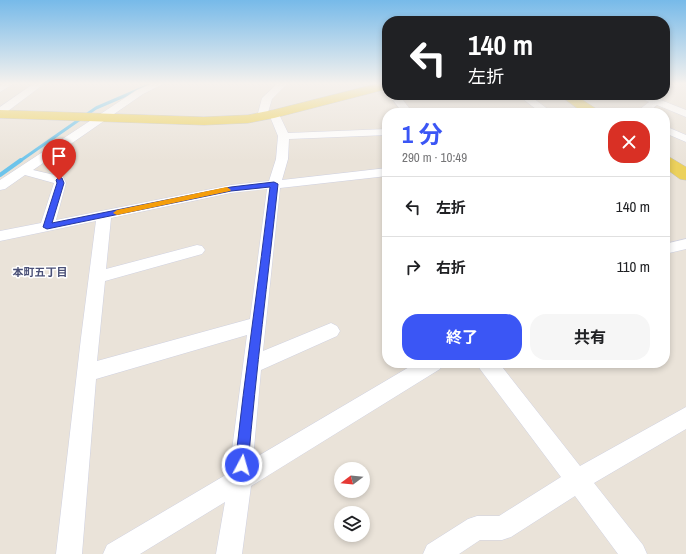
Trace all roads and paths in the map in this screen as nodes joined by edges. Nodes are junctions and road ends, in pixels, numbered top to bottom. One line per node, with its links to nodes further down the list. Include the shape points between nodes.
1 (114, 110): 6 (street)
2 (268, 110): 5 (street)
3 (287, 110): 5 (main road)
4 (0, 113): 6 (main road)
5 (268, 115): 6 (main road, via 204,121); 9 (street)
6 (104, 117): 12 (street)
7 (670, 131): 10 (street)
8 (382, 132): 9 (street)
9 (284, 136): 15 (street, via 282,159)
10 (686, 139)
11 (670, 165): 14 (main road)
12 (23, 171): 16 (street); 18 (street, via 59,180)
13 (382, 173): 15 (street)
14 (686, 176)
15 (274, 184): 17 (street, via 231,189); 24 (street)
16 (0, 186)
17 (104, 215): 18 (street); 23 (street)
18 (47, 227): 19 (street)
19 (0, 236)
20 (686, 244): 21 (street)
21 (670, 248)
22 (197, 250): 23 (street)
23 (97, 277): 29 (street)
24 (258, 324): 26 (street); 29 (street)
25 (331, 331): 26 (street)
26 (252, 365): 31 (street)
27 (425, 368): 31 (street)
28 (491, 368): 32 (street)
29 (86, 372): 33 (street)
30 (686, 417): 32 (street)
31 (240, 479): 34 (street); 35 (street)
32 (578, 480): 36 (street, via 502,528 477,528); 37 (street)
33 (69, 554)
34 (116, 554)
35 (229, 554)
36 (436, 554)
37 (634, 554)

